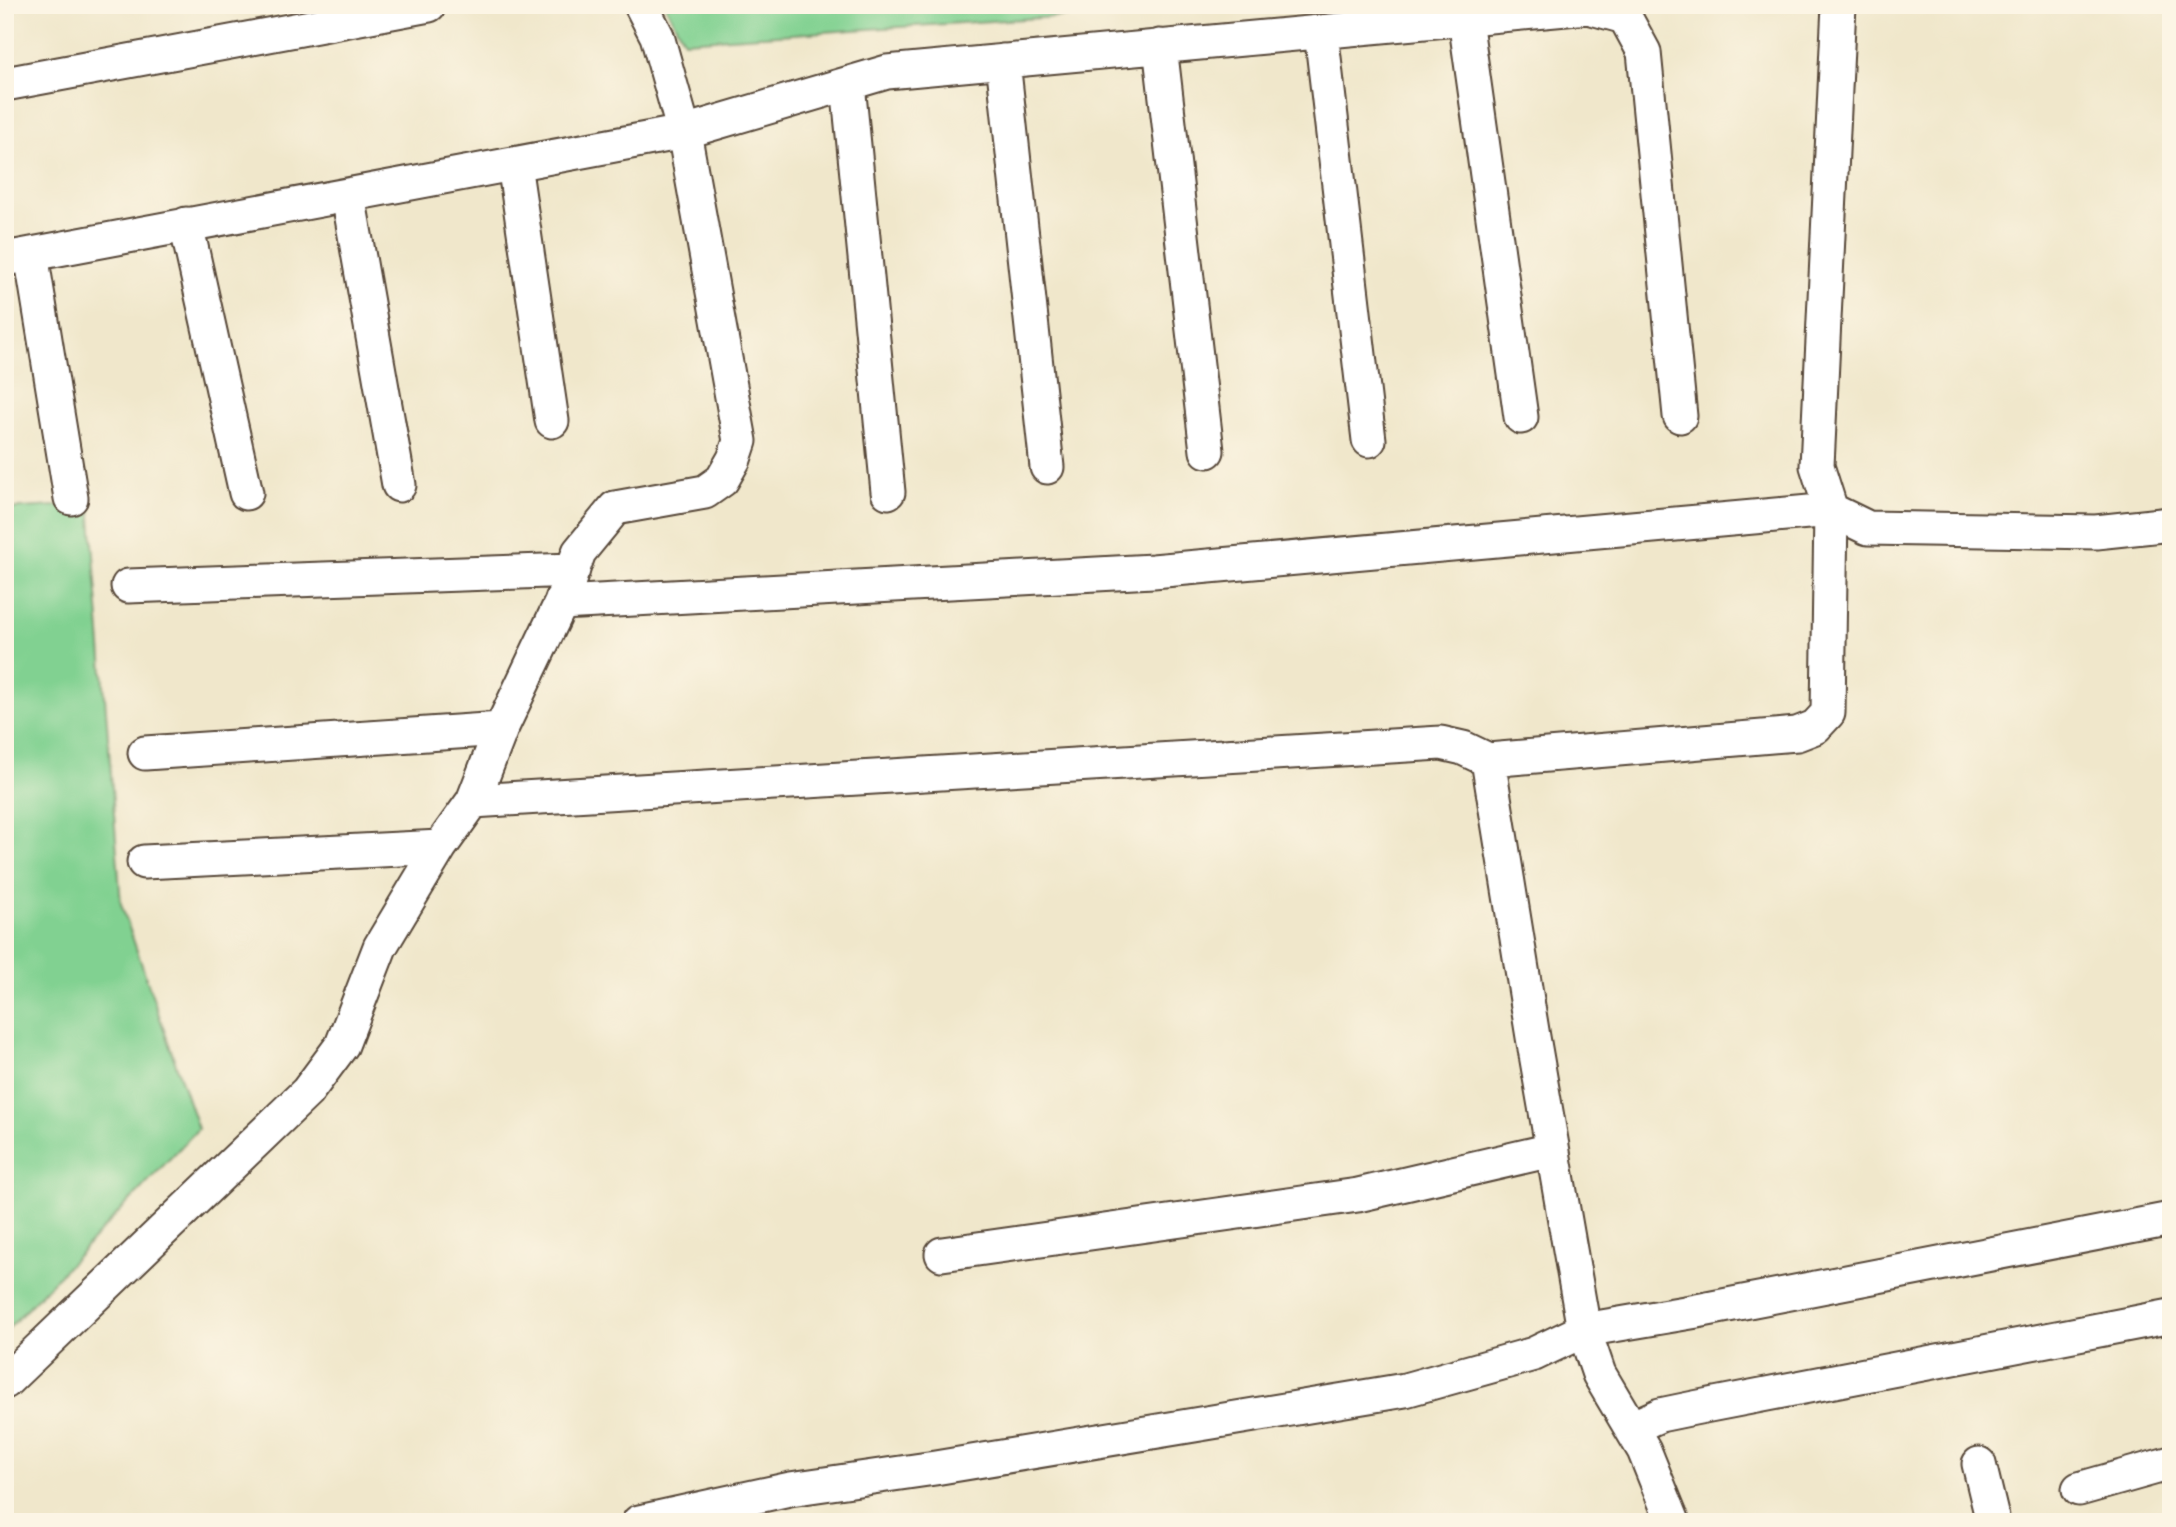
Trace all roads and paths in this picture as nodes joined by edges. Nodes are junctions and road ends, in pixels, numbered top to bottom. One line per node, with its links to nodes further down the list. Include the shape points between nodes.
1 (429, 5): 8 (street)
2 (641, 5): 10 (street, via 657,36)
3 (1839, 5): 25 (street, via 1817,466)
4 (1465, 19): 5 (street); 15 (street, via 1588,7 1625,17 1644,52); 16 (street)
5 (1321, 32): 6 (street); 18 (street)
6 (1160, 46): 7 (street); 19 (street)
7 (1003, 61): 9 (street, via 887,72); 20 (street)
8 (5, 84)
9 (848, 84): 10 (street); 22 (street)
10 (684, 132): 11 (street); 27 (street, via 740,441 722,480 705,492 615,508 579,551)
11 (514, 164): 12 (street); 17 (street)
12 (348, 195): 13 (street); 21 (street)
13 (186, 224): 14 (street); 23 (street)
14 (18, 257): 24 (street)
15 (1680, 416)
16 (1521, 417)
17 (552, 421)
18 (1369, 440)
19 (1207, 451)
20 (1047, 467)
21 (399, 485)
22 (888, 492)
23 (246, 494)
24 (71, 498)
25 (1831, 510): 26 (street, via 1868,528 2096,532); 29 (street, via 1153,571); 32 (street, via 1828,713 1815,727 1797,734)
26 (2171, 524)
27 (573, 570): 28 (street); 29 (street)
28 (128, 586)
29 (561, 603): 30 (street)
30 (500, 729): 31 (street); 33 (street)
31 (145, 753)
32 (1488, 760): 33 (street, via 1441,743); 36 (street)
33 (473, 801): 34 (street)
34 (440, 847): 35 (street); 41 (street, via 380,947 342,1045 307,1092)
35 (144, 862)
36 (1552, 1150): 38 (street, via 1358,1195); 40 (street)
37 (2171, 1219): 40 (street)
38 (942, 1254)
39 (2171, 1316): 42 (street, via 1693,1408 1660,1415)
40 (1584, 1329): 42 (street, via 1599,1374); 46 (street, via 1534,1354 1405,1390 790,1489)
41 (5, 1382)
42 (1631, 1429): 47 (street)
43 (2171, 1463): 45 (street)
44 (1979, 1464): 48 (street)
45 (2079, 1489)
46 (639, 1522)
47 (1673, 1522)
48 (1993, 1522)

